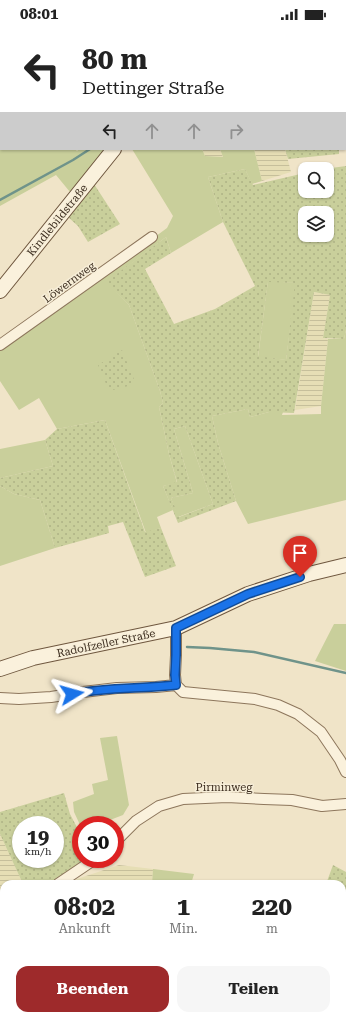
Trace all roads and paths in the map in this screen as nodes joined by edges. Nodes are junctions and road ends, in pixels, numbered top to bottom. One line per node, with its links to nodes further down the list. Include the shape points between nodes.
1 (113, 150): 3 (main road, Kindlebildstraße)
2 (152, 237): 4 (street, Löwernweg)
3 (0, 291)
4 (0, 345)
5 (346, 565): 6 (main road, Radolfzeller Straße, via 248,594)
6 (176, 628): 7 (main road, Radolfzeller Straße, via 33,658); 8 (street)
7 (0, 669)
8 (176, 685): 9 (street, via 117,688 51,697); 10 (street, via 183,692 255,698 298,714 321,732)
9 (0, 698)
10 (346, 772)
11 (346, 804): 12 (street, Pirminweg, via 322,806 264,798 183,799 160,806 136,821)
12 (124, 833)
13 (82, 868): 14 (street)
14 (64, 880)

